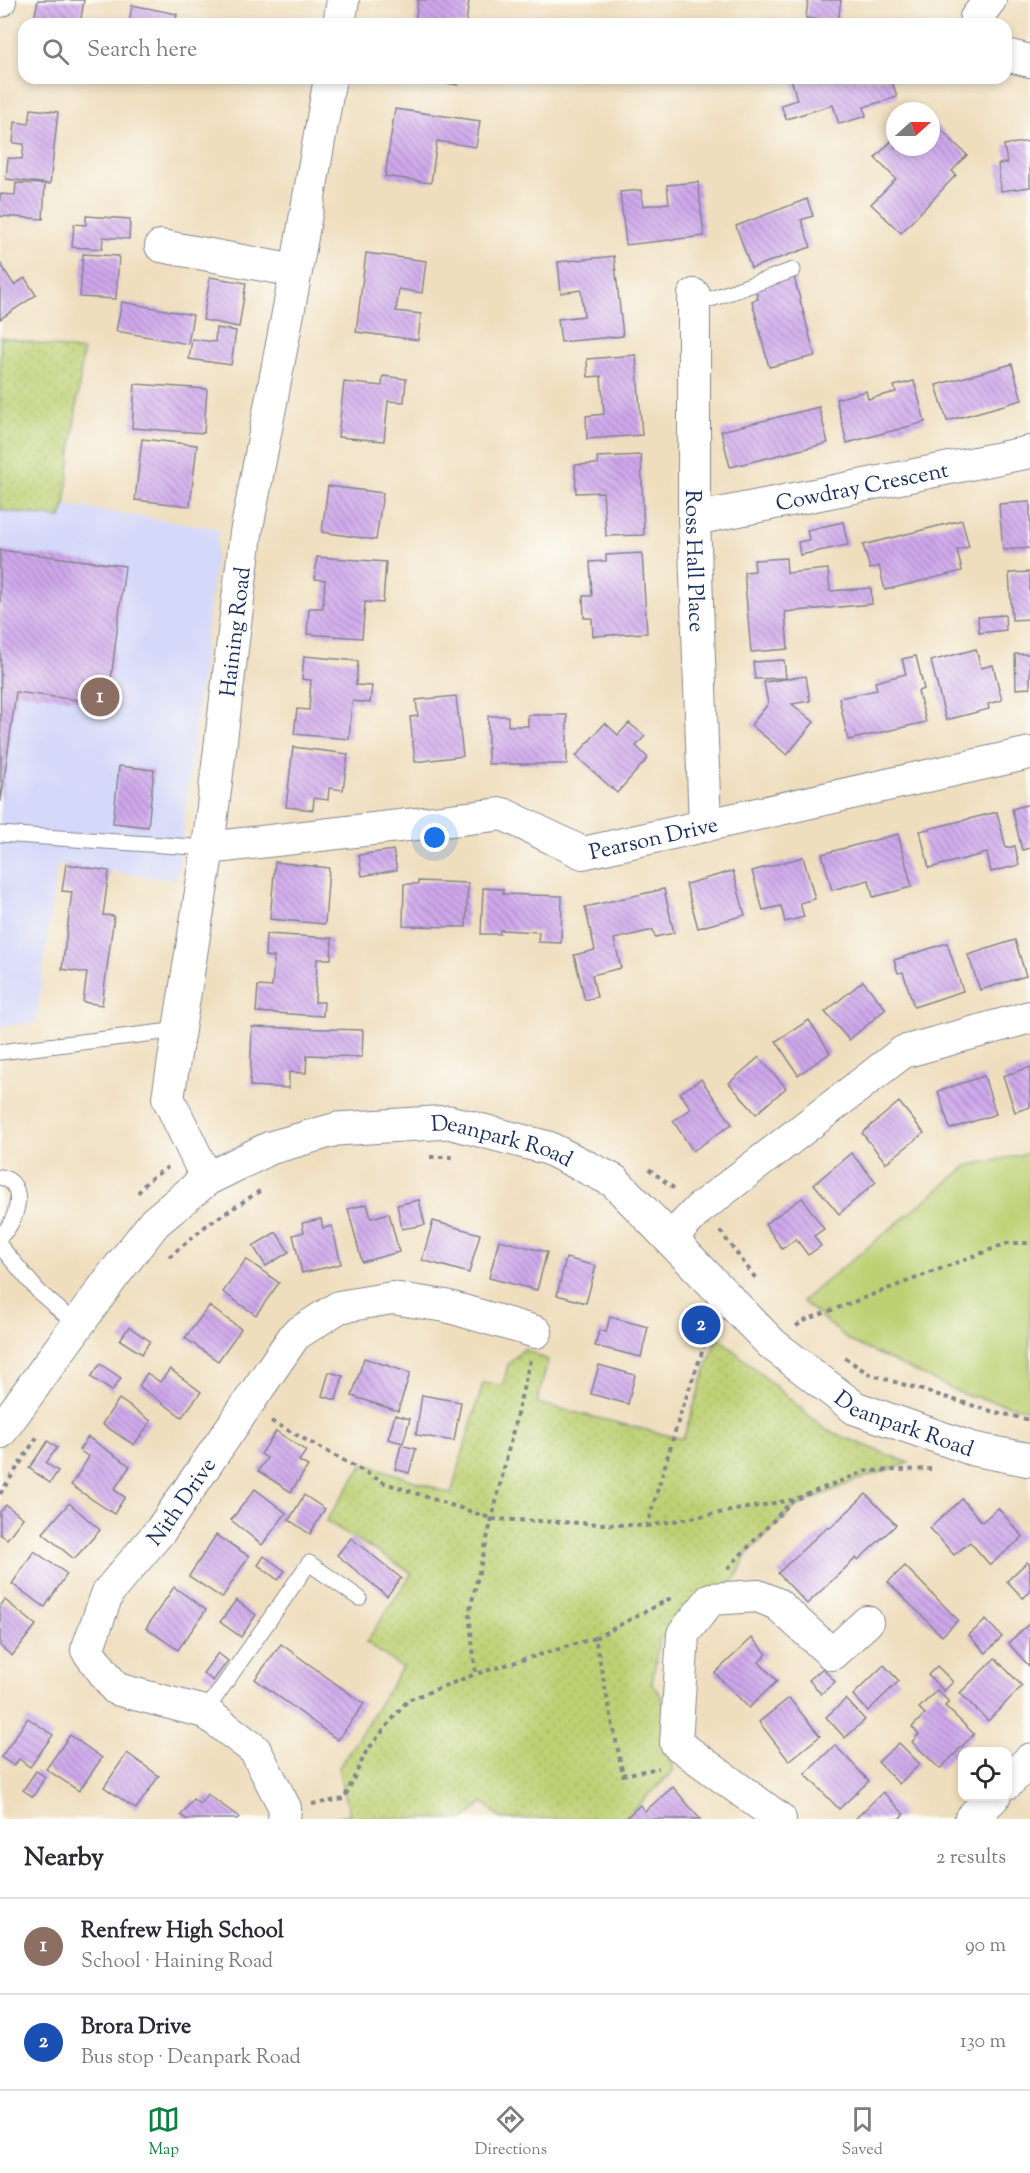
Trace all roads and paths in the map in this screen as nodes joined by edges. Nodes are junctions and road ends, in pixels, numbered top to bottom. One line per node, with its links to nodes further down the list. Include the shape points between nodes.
1 (343, 0): 3 (street)
2 (990, 0): 4 (street)
3 (340, 18)
4 (976, 18)
5 (1012, 56): 6 (street)
6 (1030, 61)
7 (329, 84): 10 (street, Haining Road)
8 (161, 246): 10 (street)
9 (793, 270): 11 (lane)
10 (296, 271): 17 (street, Haining Road, via 246,533)
11 (694, 300): 13 (street, Ross Hall Place)
12 (1030, 452): 13 (street, Cowdray Crescent)
13 (694, 519): 15 (street, Ross Hall Place)
14 (1030, 753): 15 (street, Pearson Drive)
15 (705, 826): 17 (street, Pearson Drive, via 583,853 503,814)
16 (0, 834): 17 (lane)
17 (208, 848): 19 (street, Haining Road)
18 (1030, 1017): 25 (street, via 903,1052)
19 (179, 1030): 20 (lane); 21 (street, Haining Road, via 168,1098)
20 (0, 1052)
21 (200, 1164): 24 (path, via 147,1181); 27 (street, Deanpark Road, via 337,1129 449,1122 548,1148 614,1181); 33 (street, Deanpark Road)
22 (647, 1168): 25 (path)
23 (0, 1177): 26 (lane, via 13,1184 18,1195 13,1220)
24 (136, 1197)
25 (702, 1206): 27 (street); 30 (path)
26 (0, 1236)
27 (671, 1238): 31 (street, Deanpark Road)
28 (1030, 1243): 34 (path, via 1008,1243)
29 (0, 1246): 33 (lane, via 39,1292)
30 (761, 1285)
31 (723, 1292): 41 (street, Deanpark Road, via 772,1344 855,1408 973,1449); 45 (path)
32 (789, 1318): 34 (path)
33 (77, 1325): 40 (street, Deanpark Road)
34 (795, 1326): 36 (path)
35 (536, 1332): 38 (street, Nith Drive, via 446,1306 392,1298 339,1307 294,1335); 44 (path)
36 (805, 1332)
37 (842, 1356): 39 (path, via 869,1374)
38 (245, 1407): 44 (path, via 385,1483); 54 (street, Nith Drive, via 162,1530 108,1592 87,1650 116,1689)
39 (1030, 1420)
40 (1, 1429)
41 (1030, 1460)
42 (932, 1468): 43 (path, via 866,1471)
43 (793, 1500): 45 (path); 46 (path)
44 (494, 1519): 45 (path); 53 (path, via 469,1614)
45 (647, 1526)
46 (729, 1567): 47 (path); 49 (path)
47 (719, 1573)
48 (678, 1594): 52 (path)
49 (758, 1596): 51 (street, via 777,1604 832,1654); 55 (street, via 711,1599 683,1634 676,1743)
50 (359, 1598): 54 (lane, via 309,1563)
51 (867, 1622)
52 (595, 1638): 53 (path); 55 (path, via 623,1775)
53 (476, 1674): 59 (path, via 408,1700 366,1752 344,1798)
54 (205, 1712): 59 (street, Nith Drive, via 255,1750)
55 (701, 1760): 60 (street)
56 (1030, 1760): 57 (street)
57 (1012, 1778)
58 (990, 1801): 61 (street)
59 (284, 1814)
60 (780, 1819)
61 (971, 1819)

